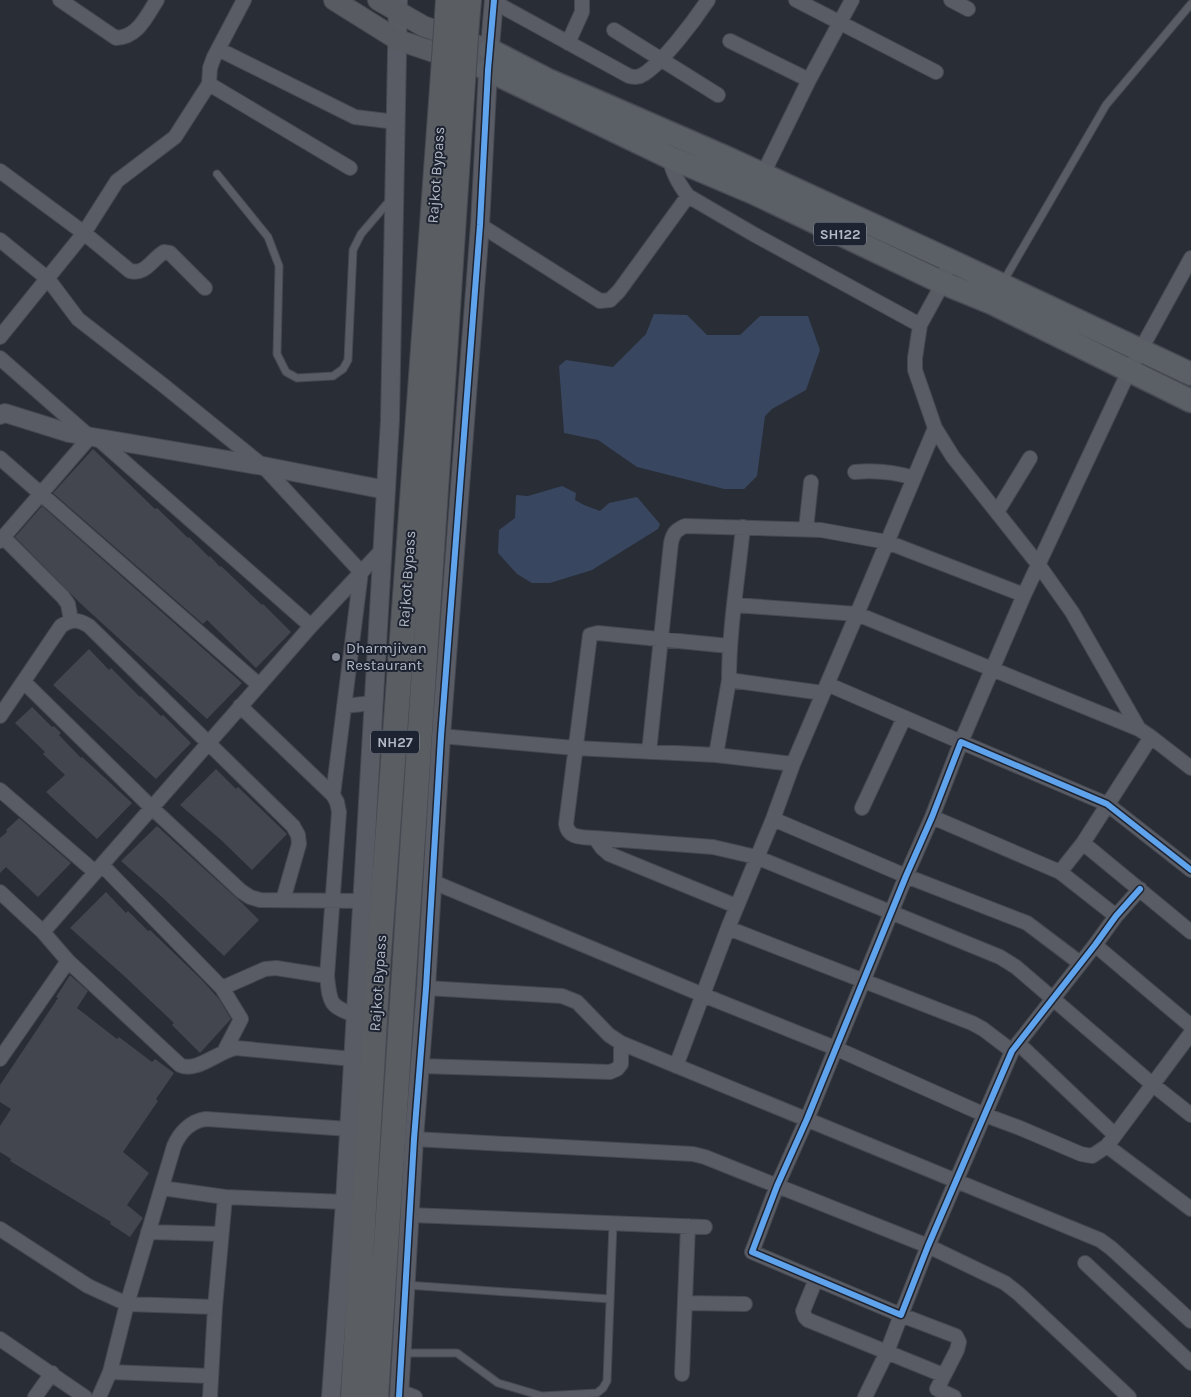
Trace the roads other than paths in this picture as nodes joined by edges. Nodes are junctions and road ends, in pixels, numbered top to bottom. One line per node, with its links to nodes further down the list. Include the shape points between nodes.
1 (60, 0): 2 (street, via 116,38 133,34)
2 (157, 0)
3 (244, 0): 21 (street)
4 (334, 0): 18 (main road)
5 (378, 0): 13 (main road)
6 (582, 0): 20 (street, via 582,12)
7 (708, 0): 23 (street)
8 (796, 0): 16 (street)
9 (852, 0): 16 (street)
10 (951, 0): 14 (street)
11 (494, 1): 20 (street); 22 (street)
12 (1191, 4): 46 (lane, via 1106,105)
13 (397, 6): 18 (street); 22 (main road, via 423,26)
14 (968, 9)
15 (458, 10): 27 (highway, Rajkot Bypass / NH27, bridge)
16 (841, 24): 24 (street); 25 (street)
17 (614, 30): 23 (street)
18 (398, 40): 22 (main road); 29 (street)
19 (730, 41): 25 (street)
20 (568, 42): 23 (street, via 629,76 643,75)
21 (218, 49): 26 (street, via 210,68); 29 (street, via 355,117)
22 (489, 60): 30 (main road, SH122); 34 (main road, SH122, via 548,80); 38 (street)
23 (660, 60): 28 (street)
24 (936, 72)
25 (809, 80): 34 (street)
26 (209, 84): 31 (street); 39 (street, via 175,138 117,181)
27 (452, 92): 194 (highway, Rajkot Bypass / NH27, via 378,967); 195 (highway, Rajkot Bypass / NH27)
28 (718, 95)
29 (396, 122): 35 (street)
30 (670, 157): 34 (main road, SH122); 36 (street, via 676,180)
31 (350, 168)
32 (0, 172): 39 (street)
33 (217, 174): 35 (lane, via 268,237 275,254 279,266 277,354 286,372 297,378 333,376 343,369 348,360 353,250 361,234)
34 (758, 184): 37 (main road, SH122); 41 (main road, SH122)
35 (395, 195): 64 (street)
36 (688, 196): 38 (street, via 610,300 600,301); 48 (street)
37 (872, 224): 41 (main road); 42 (main road, SH122)
38 (480, 225): 92 (street)
39 (84, 233): 44 (street); 47 (street, via 130,271 143,270 164,252 170,252)
40 (0, 240): 44 (street)
41 (863, 245): 45 (main road, SH122)
42 (949, 260): 45 (street); 46 (main road, SH122)
43 (1191, 260): 50 (street)
44 (48, 279): 49 (street); 60 (street, via 78,320)
45 (943, 283): 48 (street); 52 (main road, SH122, via 992,303)
46 (1002, 284): 50 (main road, SH122)
47 (205, 288)
48 (920, 325): 56 (street, via 915,370)
49 (0, 337)
50 (1140, 350): 52 (street); 53 (main road, SH122)
51 (0, 358): 57 (street)
52 (1129, 371): 54 (main road, SH122); 72 (street)
53 (1191, 374)
54 (1191, 401)
55 (0, 415): 57 (street, via 5,413)
56 (935, 428): 62 (street); 66 (street, via 953,457)
57 (93, 437): 60 (street); 65 (street); 78 (street)
58 (0, 458): 65 (street)
59 (1030, 458): 66 (street)
60 (263, 466): 64 (street); 73 (street)
61 (855, 472): 62 (street, via 892,472)
62 (914, 478): 70 (street)
63 (811, 482): 68 (street)
64 (386, 490): 71 (street)
65 (40, 494): 69 (street); 84 (street)
66 (997, 512): 72 (street)
67 (743, 527): 68 (street); 75 (street); 79 (street, via 685,526 677,529 673,535)
68 (806, 529): 70 (street)
69 (2, 539): 77 (street, via 63,597)
70 (887, 542): 74 (street); 76 (street)
71 (382, 550): 73 (street); 86 (street)
72 (1038, 564): 74 (street); 91 (street, via 1079,623)
73 (361, 572): 78 (street); 88 (street)
74 (1024, 595): 81 (street)
75 (735, 605): 76 (street); 80 (street)
76 (858, 614): 81 (street); 85 (street)
77 (71, 620): 83 (street, via 61,626); 94 (street, via 89,626)
78 (310, 626): 84 (street)
79 (662, 638): 80 (street); 96 (street, via 590,635); 97 (street)
80 (729, 646): 82 (street)
81 (993, 669): 91 (street); 95 (street)
82 (729, 680): 85 (street); 98 (street)
83 (24, 682): 89 (street); 104 (street)
84 (259, 685): 87 (street)
85 (825, 688): 90 (street); 99 (street)
86 (373, 704): 88 (street); 120 (street)
87 (240, 706): 94 (street); 102 (street)
88 (344, 706): 102 (street)
89 (0, 716)
90 (904, 718): 95 (street); 105 (street)
91 (1139, 729): 93 (street)
92 (441, 736): 96 (street); 115 (street)
93 (1151, 737): 100 (street); 103 (street)
94 (209, 742): 104 (street); 118 (street, via 298,834 299,844)
95 (961, 742): 103 (street); 106 (street)
96 (575, 748): 97 (street); 108 (street, via 567,830 576,836)
97 (649, 752): 98 (street)
98 (716, 756): 99 (street)
99 (793, 764): 107 (street)
100 (1191, 768)
101 (0, 790): 111 (street)
102 (333, 795): 119 (street, via 339,812)
103 (1107, 804): 109 (street); 112 (street)
104 (152, 808): 111 (street); 118 (street, via 241,891 260,900)
105 (862, 808)
106 (932, 817): 113 (street); 114 (street)
107 (773, 819): 110 (street); 114 (street)
108 (595, 838): 110 (street, via 713,847); 121 (street, via 608,854)
109 (1083, 844): 113 (street); 116 (street)
110 (756, 857): 121 (street); 122 (street)
111 (99, 869): 125 (street); 132 (street)
112 (1191, 870)
113 (1060, 872): 123 (street)
114 (906, 876): 122 (street); 129 (street, via 1027,923)
115 (432, 881): 133 (street); 134 (street)
116 (1140, 889): 123 (street); 126 (street)
117 (0, 892): 125 (street)
118 (283, 900): 119 (street)
119 (333, 901): 120 (street); 130 (street)
120 (362, 901): 136 (street)
121 (736, 906): 124 (street)
122 (891, 913): 131 (street); 135 (street, via 1008,961)
123 (1116, 916): 127 (street)
124 (728, 928): 131 (street); 134 (street)
125 (43, 932): 128 (street)
126 (1191, 932)
127 (1095, 946): 129 (street); 137 (street)
128 (68, 960): 142 (street, via 186,1068); 143 (street)
129 (1080, 964): 135 (street)
130 (327, 976): 132 (street, via 265,969); 136 (street, via 333,1004)
131 (863, 981): 140 (street, via 972,1023); 141 (street)
132 (222, 988): 142 (street, via 241,1019)
133 (426, 988): 139 (street, via 562,996 577,1002); 145 (street)
134 (703, 995): 141 (street); 146 (street)
135 (1053, 999): 140 (street); 147 (street)
136 (355, 1015): 144 (street)
137 (1191, 1026)
138 (1191, 1033): 147 (street)
139 (621, 1043): 145 (street, via 621,1064 610,1072); 146 (street)
140 (1015, 1047): 148 (street); 153 (street)
141 (835, 1048): 148 (street); 150 (street)
142 (225, 1050): 144 (street, via 236,1048)
143 (0, 1059)
144 (353, 1059): 151 (street)
145 (420, 1066): 152 (street)
146 (676, 1066): 150 (street)
147 (1152, 1084): 149 (street); 153 (street)
148 (985, 1115): 153 (street, via 1092,1156); 154 (street)
149 (1191, 1115)
150 (807, 1119): 154 (street); 155 (street)
151 (349, 1129): 156 (street, via 199,1120 176,1140); 158 (street)
152 (414, 1139): 155 (street, via 693,1154); 160 (street)
153 (1111, 1140): 159 (street)
154 (955, 1181): 167 (street); 177 (street, via 1100,1240)
155 (777, 1186): 167 (street); 169 (street, via 752,1252)
156 (162, 1188): 157 (street); 165 (street)
157 (225, 1196): 158 (street); 166 (street)
158 (345, 1202): 193 (street)
159 (1191, 1209)
160 (410, 1215): 161 (street); 170 (street)
161 (613, 1222): 162 (street); 171 (lane)
162 (688, 1226): 163 (street); 172 (street)
163 (705, 1227)
164 (0, 1229): 173 (street, via 88,1286)
165 (148, 1232): 166 (street); 173 (street)
166 (221, 1234): 175 (street)
167 (928, 1246): 176 (street); 198 (street, via 1013,1288)
168 (1085, 1263): 181 (street)
169 (816, 1279): 176 (street); 179 (street, via 804,1317)
170 (406, 1285): 171 (lane); 180 (street)
171 (610, 1299): 180 (lane, via 607,1381 597,1393 534,1395 498,1383 457,1353)
172 (685, 1303): 174 (street); 184 (street)
173 (127, 1304): 175 (street); 182 (street)
174 (746, 1304)
175 (215, 1307): 186 (street)
176 (901, 1315): 179 (street); 185 (street, via 956,1336 959,1342 957,1350)
177 (1191, 1321)
178 (0, 1339): 183 (street)
179 (887, 1352): 185 (street); 196 (street)
180 (402, 1353): 188 (street)
181 (1191, 1363)
182 (110, 1372): 186 (street); 191 (street)
183 (52, 1373): 189 (street); 190 (street)
184 (682, 1374)
185 (943, 1375): 187 (street)
186 (210, 1376): 192 (street)
187 (934, 1393): 197 (street)
188 (404, 1395)
189 (35, 1397)
190 (85, 1397)
191 (99, 1397)
192 (210, 1397)
193 (331, 1397)
194 (353, 1397)
195 (376, 1397)
196 (865, 1397)
197 (954, 1397)
198 (1129, 1397)

